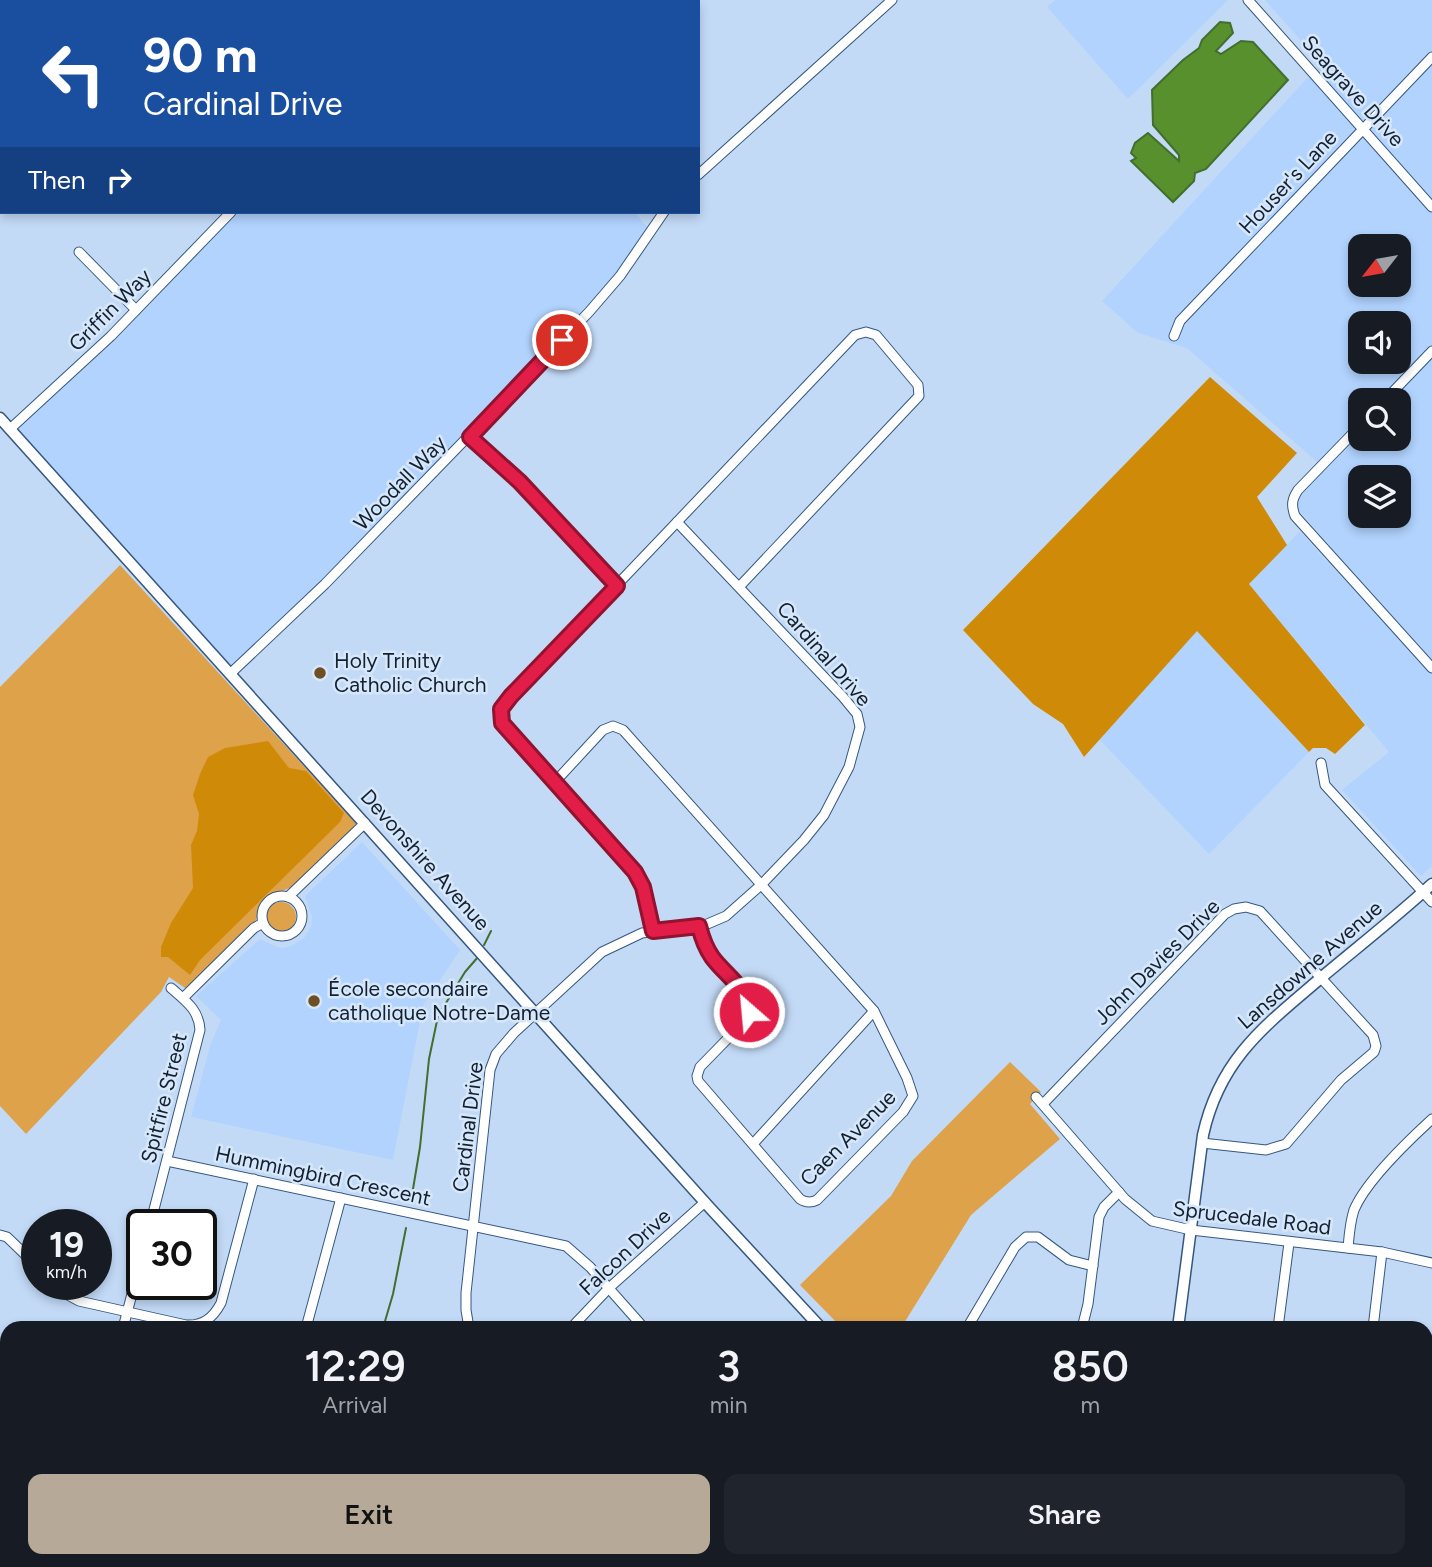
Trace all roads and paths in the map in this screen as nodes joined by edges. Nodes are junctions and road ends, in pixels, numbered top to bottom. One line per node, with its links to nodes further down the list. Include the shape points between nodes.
1 (892, 0): 5 (street)
2 (1248, 0): 4 (street, Seagrave Drive)
3 (1432, 57): 4 (street, Houser's Lane)
4 (1362, 129): 6 (street, Seagrave Drive); 11 (street, Houser's Lane, via 1180,321)
5 (700, 173)
6 (1432, 207)
7 (229, 214): 10 (street, Griffin Way)
8 (663, 214): 16 (street, Woodall Way, via 589,312)
9 (79, 252): 10 (street)
10 (136, 310): 15 (street, Griffin Way)
11 (1174, 336)
12 (1432, 351): 13 (street)
13 (1396, 388)
14 (0, 418): 15 (main road, Devonshire Avenue)
15 (10, 429): 22 (main road, Devonshire Avenue)
16 (470, 437): 19 (street, via 520,482); 22 (street, Woodall Way)
17 (1348, 438): 21 (street, via 1298,490 1292,508)
18 (677, 522): 19 (street); 20 (street, Cardinal Drive); 20 (street, via 855,335 876,335 918,385 919,396)
19 (617, 586): 24 (street, via 501,709 505,729)
20 (740, 586): 26 (street, Cardinal Drive, via 860,720 849,766 824,815)
21 (1432, 668)
22 (231, 673): 25 (main road, Devonshire Avenue)
23 (1321, 763): 27 (street, via 1325,785)
24 (554, 783): 26 (street, Caen Avenue, via 603,730 618,727); 32 (street, via 637,876)
25 (365, 823): 28 (street); 36 (main road, Devonshire Avenue)
26 (762, 884): 31 (street, Cardinal Drive, via 726,916); 37 (street, Caen Avenue)
27 (1428, 888): 29 (street); 33 (main road, Lansdowne Avenue)
28 (288, 897): 30 (street, via 277,897 265,905); 30 (street, via 301,910 296,930 277,936)
29 (1432, 902)
30 (263, 923): 35 (street)
31 (699, 926): 32 (street, Cardinal Drive); 41 (street, Caen Avenue, via 707,950 745,996 749,1009 741,1025 699,1068 697,1078)
32 (653, 931): 36 (street, Cardinal Drive, via 602,952)
33 (1322, 977): 38 (street, John Davies Drive, via 1260,911 1234,909); 40 (main road, Lansdowne Avenue, via 1243,1049 1218,1091); 40 (street, John Davies Drive, via 1373,1035 1374,1052 1341,1080 1286,1144 1266,1150)
34 (171, 988): 35 (street, Spitfire Street)
35 (183, 998): 42 (street, Spitfire Street, via 195,1011 200,1030)
36 (535, 1011): 46 (main road, Devonshire Avenue); 48 (street, Cardinal Drive, via 501,1047 491,1065)
37 (874, 1011): 41 (street); 41 (street, Caen Avenue, via 913,1096 903,1112 813,1202 800,1199)
38 (1040, 1100): 44 (street, Sprucedale Road)
39 (1432, 1119): 52 (street, via 1359,1201)
40 (1202, 1143): 49 (main road, Lansdowne Avenue)
41 (752, 1144)
42 (167, 1161): 43 (street, Hummingbird Crescent); 47 (street, Spitfire Street)
43 (254, 1179): 45 (street, Hummingbird Crescent); 63 (street, via 221,1303)
44 (1119, 1192): 49 (street, Sprucedale Road, via 1147,1219); 56 (street, via 1099,1217)
45 (341, 1198): 48 (street, Hummingbird Crescent); 64 (street)
46 (705, 1202): 57 (street, Falcon Drive); 68 (main road, Devonshire Avenue)
47 (154, 1209)
48 (474, 1226): 57 (street, Hummingbird Crescent, via 566,1246); 65 (street, Cardinal Drive, via 466,1293)
49 (1191, 1230): 51 (street, Sprucedale Road); 71 (main road, Lansdowne Avenue)
50 (0, 1235): 53 (street)
51 (1289, 1242): 52 (street, Sprucedale Road); 72 (street)
52 (1348, 1248): 54 (street, Sprucedale Road)
53 (21, 1251)
54 (1382, 1252): 55 (street, Sprucedale Road); 73 (street)
55 (1432, 1263)
56 (1093, 1266): 69 (street, via 1069,1260 1038,1237 1022,1238); 70 (street)
57 (609, 1288): 66 (street, Falcon Drive); 67 (street, Hummingbird Crescent)
58 (81, 1300): 60 (street)
59 (130, 1300): 60 (street)
60 (127, 1311): 61 (street); 62 (street)
61 (125, 1321)
62 (171, 1321)
63 (206, 1321)
64 (308, 1321)
65 (468, 1321)
66 (578, 1321)
67 (638, 1321)
68 (815, 1321)
69 (971, 1321)
70 (1084, 1321)
71 (1179, 1321)
72 (1279, 1321)
73 (1374, 1321)

